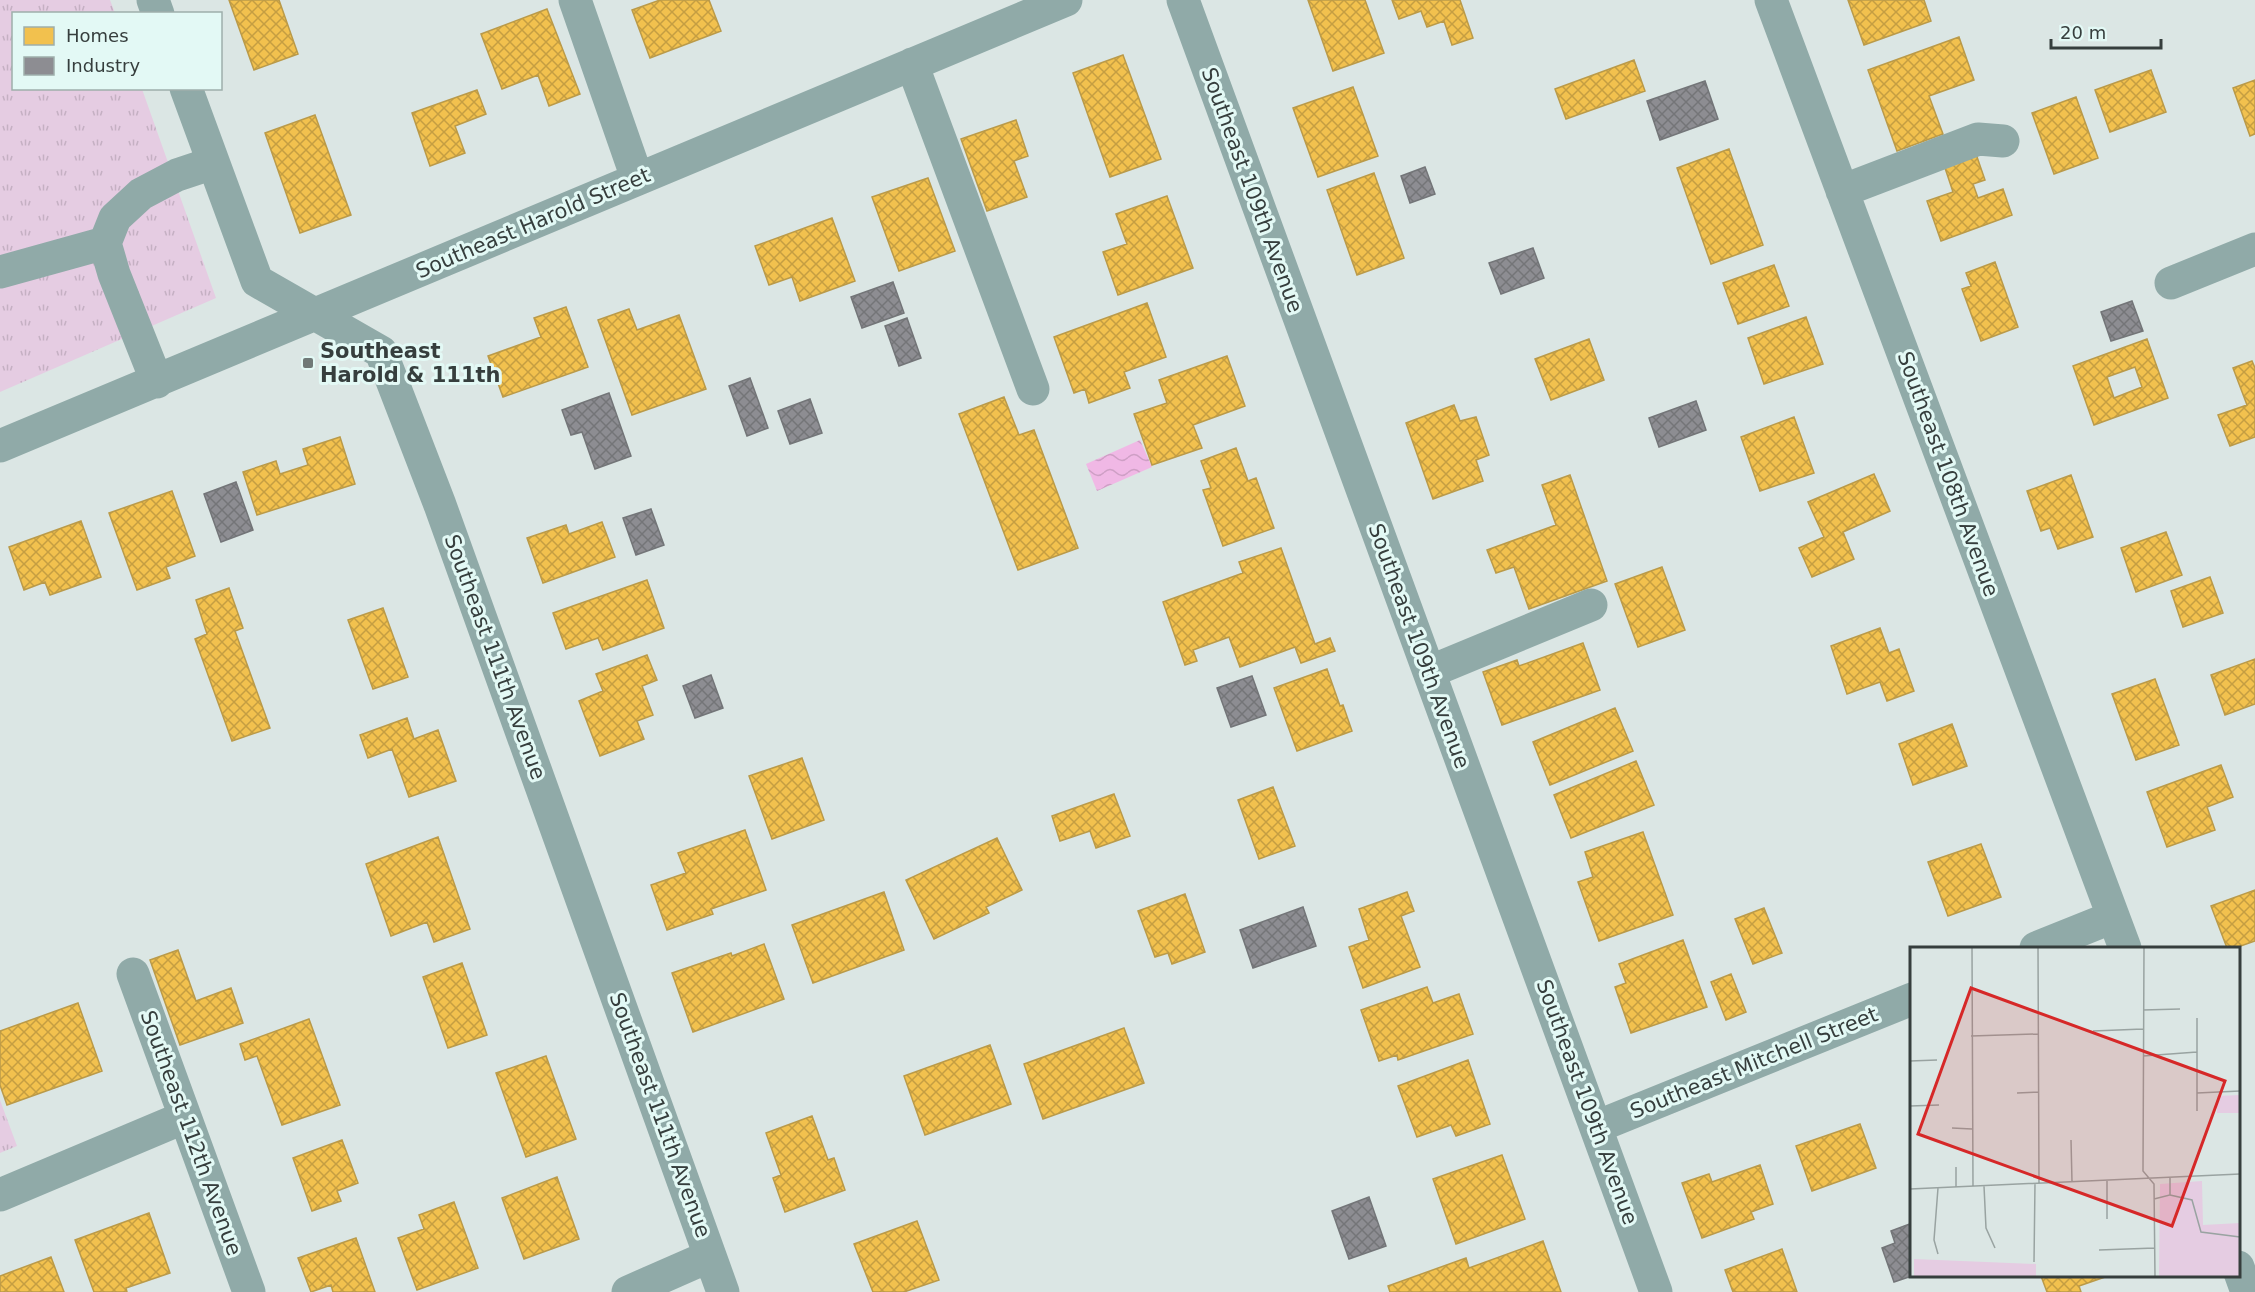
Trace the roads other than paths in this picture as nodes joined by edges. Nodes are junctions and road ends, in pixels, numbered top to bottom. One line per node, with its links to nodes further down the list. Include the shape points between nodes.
1 (575, 0): 9 (street)
2 (1066, 0): 5 (street, Southeast Harold Street)
3 (1183, 0): 20 (street, Southeast 109th Avenue)
4 (1771, 0): 10 (street, Southeast 108th Avenue)
5 (912, 64): 9 (street, Southeast Harold Street); 17 (street)
6 (187, 90): 8 (street, Southeast 111th Avenue)
7 (2003, 141): 10 (street, via 1978,139)
8 (213, 163): 11 (street, via 177,175 141,194 115,218); 15 (street, Southeast 111th Avenue, via 257,281)
9 (637, 178): 15 (street, Southeast Harold Street)
10 (1842, 191): 21 (street, Southeast 108th Avenue)
11 (105, 243): 13 (street); 16 (street)
12 (2255, 249): 14 (street)
13 (0, 272)
14 (2171, 283)
15 (318, 316): 16 (street, Southeast Harold Street); 29 (street, Southeast 111th Avenue, via 381,352 440,505)
16 (157, 382): 18 (street, Southeast Harold Street)
17 (1033, 389)
18 (0, 446)
19 (1591, 605): 20 (street)
20 (1429, 672): 27 (street, Southeast 109th Avenue)
21 (2113, 917): 22 (street); 23 (street, Southeast 108th Avenue)
22 (2038, 947)
23 (2125, 947)
24 (133, 974): 26 (street, Southeast 112th Avenue)
25 (1910, 999): 27 (street, Southeast Mitchell Street)
26 (185, 1117): 28 (street); 31 (street, Southeast 112th Avenue)
27 (1596, 1127): 34 (street, Southeast 109th Avenue)
28 (0, 1195)
29 (710, 1256): 32 (street); 33 (street, Southeast 111th Avenue)
30 (2240, 1273): 35 (street)
31 (249, 1292)
32 (627, 1292)
33 (723, 1292)
34 (1656, 1292)
35 (2247, 1292)

